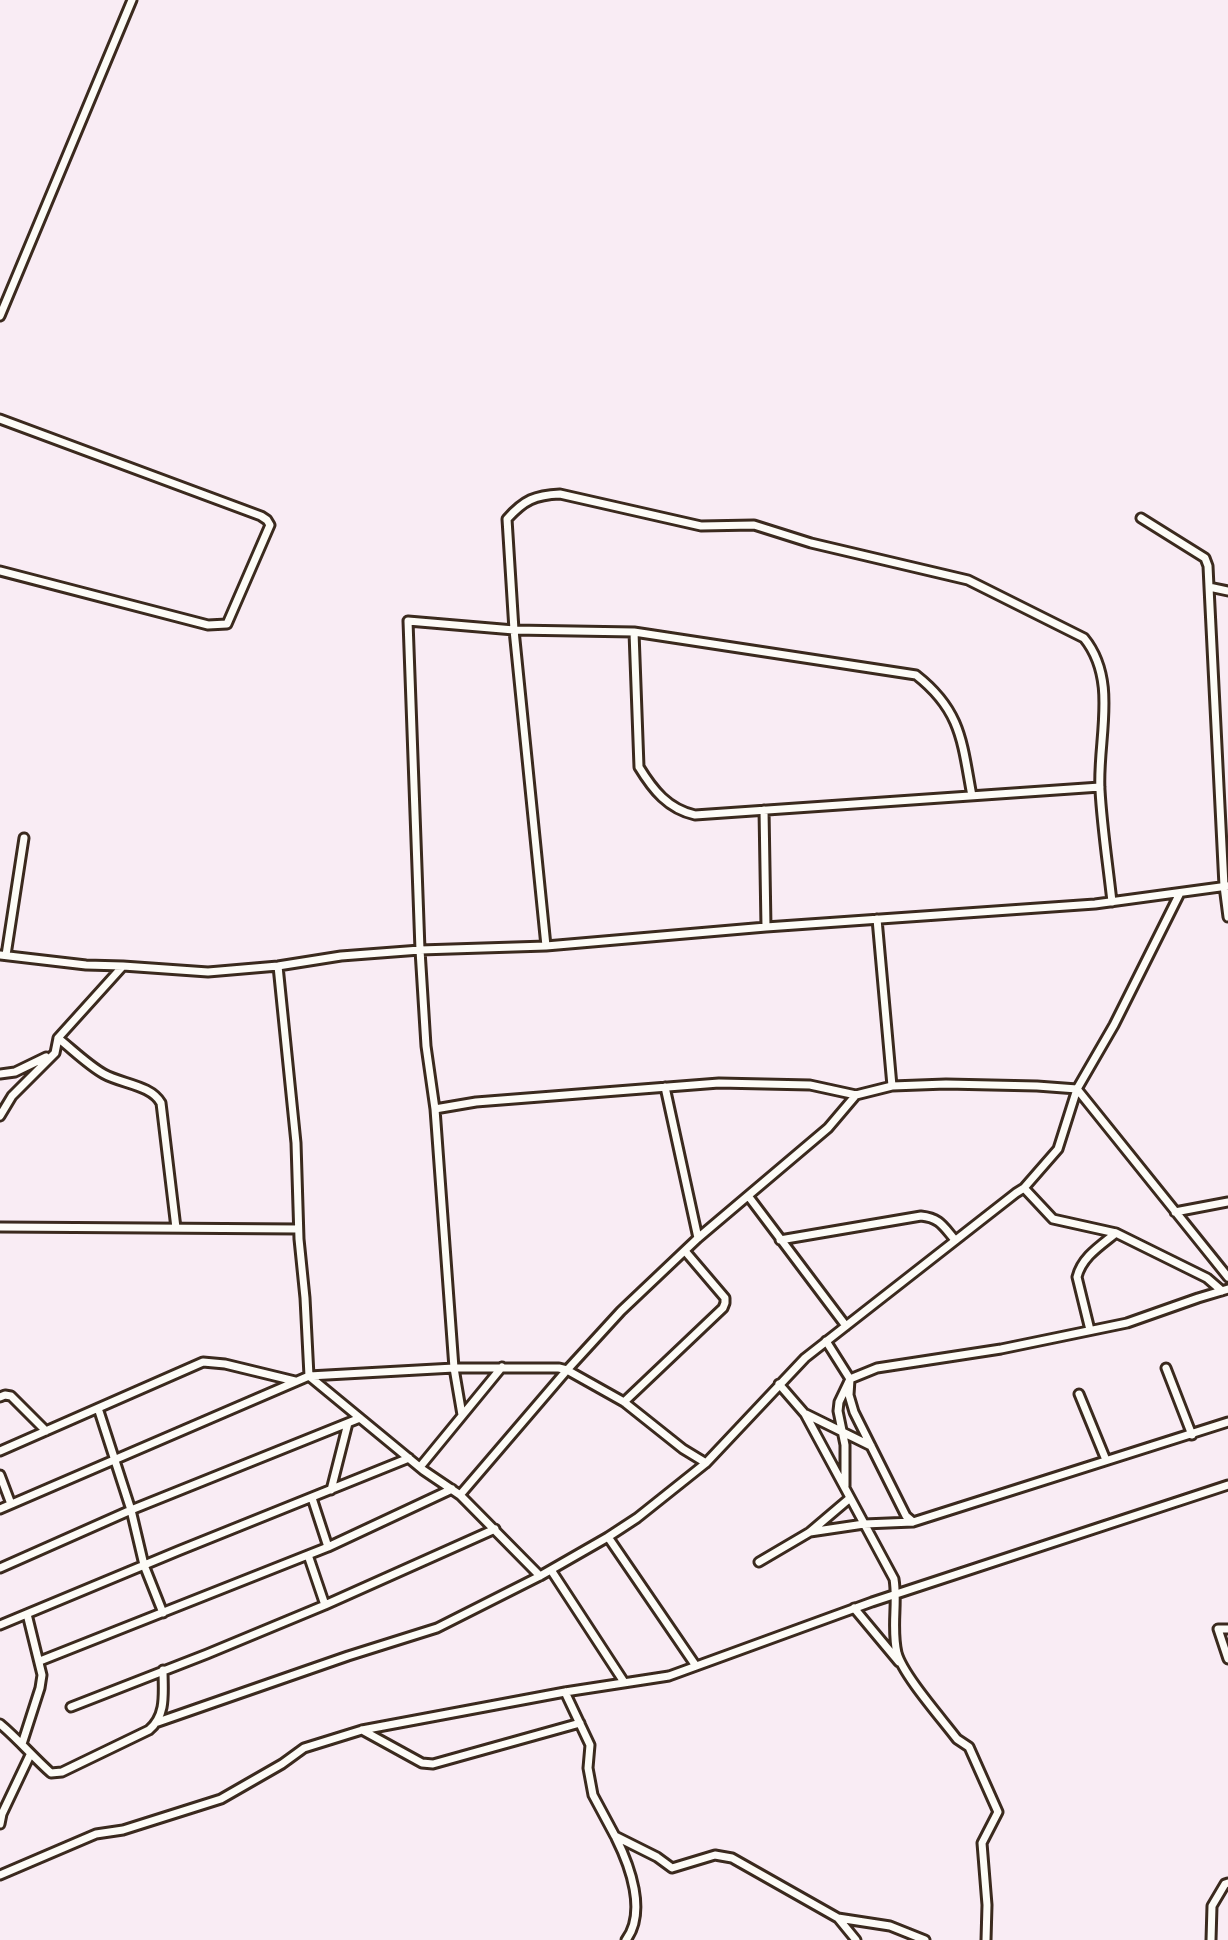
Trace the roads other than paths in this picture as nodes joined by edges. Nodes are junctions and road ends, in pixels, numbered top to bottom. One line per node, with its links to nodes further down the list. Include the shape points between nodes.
1 (132, 0): 2 (street)
2 (0, 316)
3 (0, 419): 5 (street, via 261,516 270,525 227,624 208,625)
4 (1141, 518): 6 (street, via 1205,558)
5 (0, 571)
6 (1209, 587): 7 (street); 14 (street)
7 (1228, 591)
8 (514, 630): 9 (street); 10 (street, via 507,519 520,504 541,495 560,494 701,526 754,525 968,580 1084,638 1094,650 1105,700); 20 (street); 21 (street, via 408,621)
9 (634, 632): 11 (street, via 916,675 949,708 962,739); 12 (street, via 639,767 651,786 678,811 695,815)
10 (1100, 787): 11 (street); 16 (street)
11 (972, 796): 12 (street)
12 (764, 810): 19 (street)
13 (24, 838): 22 (street)
14 (1226, 886): 15 (street); 17 (street)
15 (1180, 893): 16 (street); 30 (street)
16 (1112, 902): 18 (street)
17 (1228, 917)
18 (877, 919): 19 (street); 28 (street)
19 (766, 927): 20 (street)
20 (546, 946): 21 (street)
21 (420, 950): 24 (street); 32 (street)
22 (3, 955): 23 (street)
23 (123, 966): 24 (street, via 208,972); 25 (street)
24 (278, 966): 40 (street, via 296,1143)
25 (58, 1038): 26 (street); 39 (street, via 103,1074 157,1096)
26 (55, 1053): 27 (street); 33 (street, via 12,1096)
27 (0, 1074)
28 (892, 1086): 30 (street); 31 (street)
29 (665, 1087): 31 (street, via 810,1085); 32 (street); 42 (street)
30 (1077, 1089): 34 (street, via 1058,1149); 37 (street)
31 (856, 1095): 35 (street, via 828,1128)
32 (435, 1109): 52 (street)
33 (0, 1116)
34 (1024, 1188): 41 (street, via 1053,1219); 44 (street)
35 (749, 1197): 42 (street); 43 (street)
36 (1228, 1202): 37 (street)
37 (1175, 1212): 46 (street)
38 (0, 1227): 39 (street)
39 (176, 1228): 40 (street)
40 (298, 1229): 55 (street)
41 (1116, 1233): 47 (street); 49 (street, via 1079,1268)
42 (698, 1238): 45 (street)
43 (780, 1240): 44 (street, via 921,1216 933,1217); 48 (street)
44 (955, 1240): 48 (street)
45 (685, 1251): 54 (street); 61 (street, via 725,1298 723,1308)
46 (1228, 1277)
47 (1225, 1290): 49 (street)
48 (846, 1326): 50 (street)
49 (1090, 1330): 56 (street, via 877,1368)
50 (826, 1341): 56 (street); 58 (street)
51 (502, 1367): 52 (street); 54 (street); 64 (street)
52 (454, 1368): 55 (street); 64 (street)
53 (1166, 1368): 70 (street)
54 (567, 1370): 61 (street); 83 (street)
55 (309, 1376): 57 (street); 65 (street)
56 (850, 1379): 69 (street, via 839,1402); 71 (street, via 854,1412)
57 (297, 1381): 62 (street, via 203,1362); 74 (street)
58 (779, 1384): 63 (street); 76 (street)
59 (1079, 1394): 75 (street)
60 (0, 1397): 68 (street, via 17,1400)
61 (624, 1402): 76 (street)
62 (98, 1408): 68 (street); 74 (street)
63 (805, 1414): 69 (street); 80 (street)
64 (462, 1415): 77 (street)
65 (360, 1418): 67 (street); 73 (street)
66 (1228, 1422): 70 (street)
67 (348, 1423): 82 (street); 88 (street)
68 (46, 1431): 72 (street)
69 (843, 1431): 71 (street); 80 (street)
70 (1192, 1435): 75 (street)
71 (872, 1447): 89 (street)
72 (0, 1451)
73 (409, 1458): 77 (street); 82 (street)
74 (116, 1459): 86 (street); 88 (street)
75 (1106, 1460): 89 (street)
76 (706, 1463): 93 (street)
77 (420, 1467): 81 (street)
78 (0, 1475): 86 (street)
79 (1228, 1485): 101 (street)
80 (844, 1488): 85 (street)
81 (452, 1489): 83 (street); 94 (street)
82 (331, 1490): 84 (street)
83 (460, 1495): 91 (street)
84 (312, 1498): 94 (street); 97 (street)
85 (850, 1498): 90 (street); 92 (street)
86 (11, 1504): 87 (street)
87 (0, 1509)
88 (131, 1510): 97 (street); 98 (street)
89 (913, 1522): 90 (street)
90 (864, 1524): 92 (street); 101 (street, via 894,1579)
91 (495, 1529): 100 (street); 102 (street)
92 (810, 1532): 96 (street)
93 (608, 1537): 99 (street); 110 (street)
94 (328, 1547): 95 (street)
95 (308, 1555): 102 (street); 104 (street)
96 (759, 1562)
97 (144, 1565): 104 (street); 105 (street)
98 (0, 1568)
99 (551, 1570): 100 (street); 113 (street)
100 (540, 1576): 116 (street, via 437,1628)
101 (896, 1594): 103 (street); 111 (street, via 894,1627)
102 (325, 1605): 112 (street)
103 (854, 1608): 110 (street); 111 (street)
104 (163, 1613): 109 (street)
105 (27, 1614): 106 (street); 109 (street)
106 (0, 1625)
107 (1228, 1629): 108 (street, via 1218,1629)
108 (1228, 1659)
109 (40, 1661): 120 (street, via 40,1688)
110 (696, 1666): 113 (street)
111 (904, 1668): 130 (street, via 957,1739 969,1747 998,1812 982,1843)
112 (163, 1670): 115 (street); 116 (street)
113 (624, 1682): 114 (street)
114 (565, 1692): 117 (street); 119 (street)
115 (71, 1707)
116 (158, 1722): 121 (street, via 62,1772 51,1773)
117 (580, 1723): 119 (street, via 433,1764); 123 (street, via 590,1745 593,1795)
118 (0, 1724): 120 (street)
119 (362, 1730): 124 (street, via 304,1748 221,1799 96,1834)
120 (22, 1744): 121 (street)
121 (30, 1755): 122 (street)
122 (0, 1824)
123 (615, 1836): 126 (street, via 672,1868 715,1855 732,1858); 127 (street, via 626,1858 636,1916)
124 (0, 1875)
125 (1228, 1883): 131 (street, via 1212,1906)
126 (838, 1918): 128 (street); 129 (street, via 890,1926)
127 (626, 1940)
128 (856, 1940)
129 (925, 1940)
130 (986, 1940)
131 (1211, 1940)

